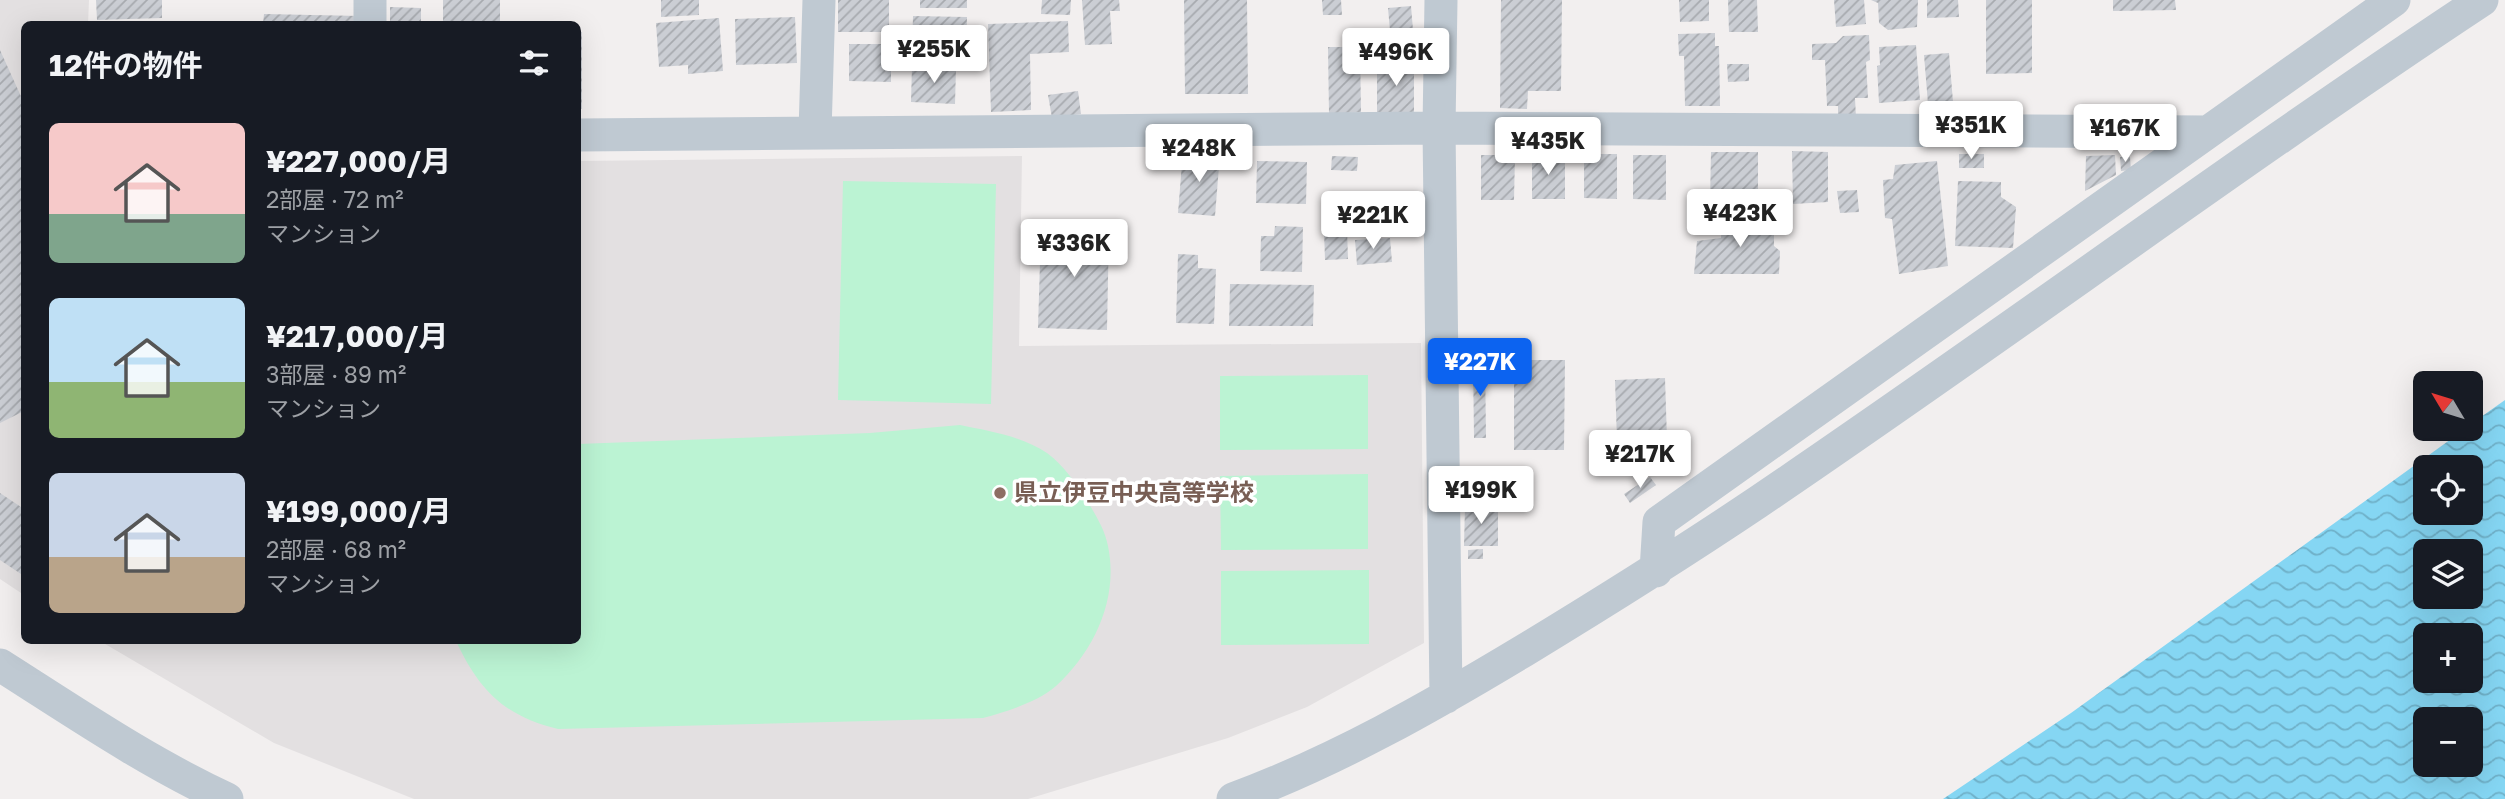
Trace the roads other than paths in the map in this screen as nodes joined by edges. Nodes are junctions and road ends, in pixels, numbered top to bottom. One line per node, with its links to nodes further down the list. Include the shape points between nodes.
1 (370, 0): 7 (street)
2 (819, 0): 9 (street)
3 (1441, 0): 8 (street)
4 (2394, 0): 6 (street)
5 (2482, 0): 12 (street)
6 (2356, 12): 10 (street)
7 (370, 21)
8 (1439, 128): 9 (street); 10 (street); 14 (street)
9 (815, 132): 11 (street)
10 (2207, 132): 12 (street, via 1659,522)
11 (581, 135)
12 (1656, 571): 14 (street)
13 (0, 664): 15 (street, via 104,731)
14 (1446, 697): 16 (street, via 1332,757)
15 (227, 799)
16 (1233, 799)

